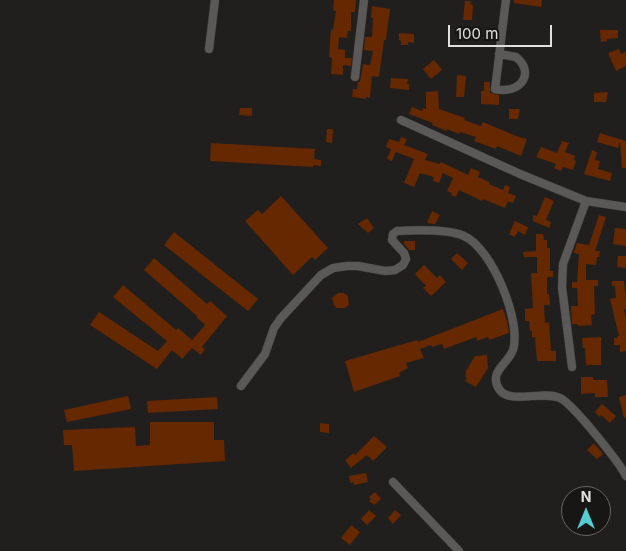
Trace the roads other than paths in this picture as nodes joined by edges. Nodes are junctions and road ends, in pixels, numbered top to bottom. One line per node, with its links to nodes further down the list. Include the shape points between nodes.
1 (215, 0): 4 (street)
2 (364, 0): 6 (street)
3 (506, 0): 5 (street)
4 (209, 49)
5 (500, 54): 5 (street, via 516,57 524,67 521,83 512,90 495,89)
6 (355, 77)
7 (401, 120): 8 (street)
8 (586, 201): 9 (street); 10 (street, via 563,264 562,287)
9 (626, 207)
10 (572, 367)
11 (241, 386): 12 (street, via 265,354 281,318 321,275 347,266 395,270 406,259 392,240 397,231 454,233 474,241 506,295 514,338 509,358 496,374 499,390 515,398 550,396 567,402 595,433)
12 (626, 476)
13 (393, 482): 14 (street)
14 (459, 551)

